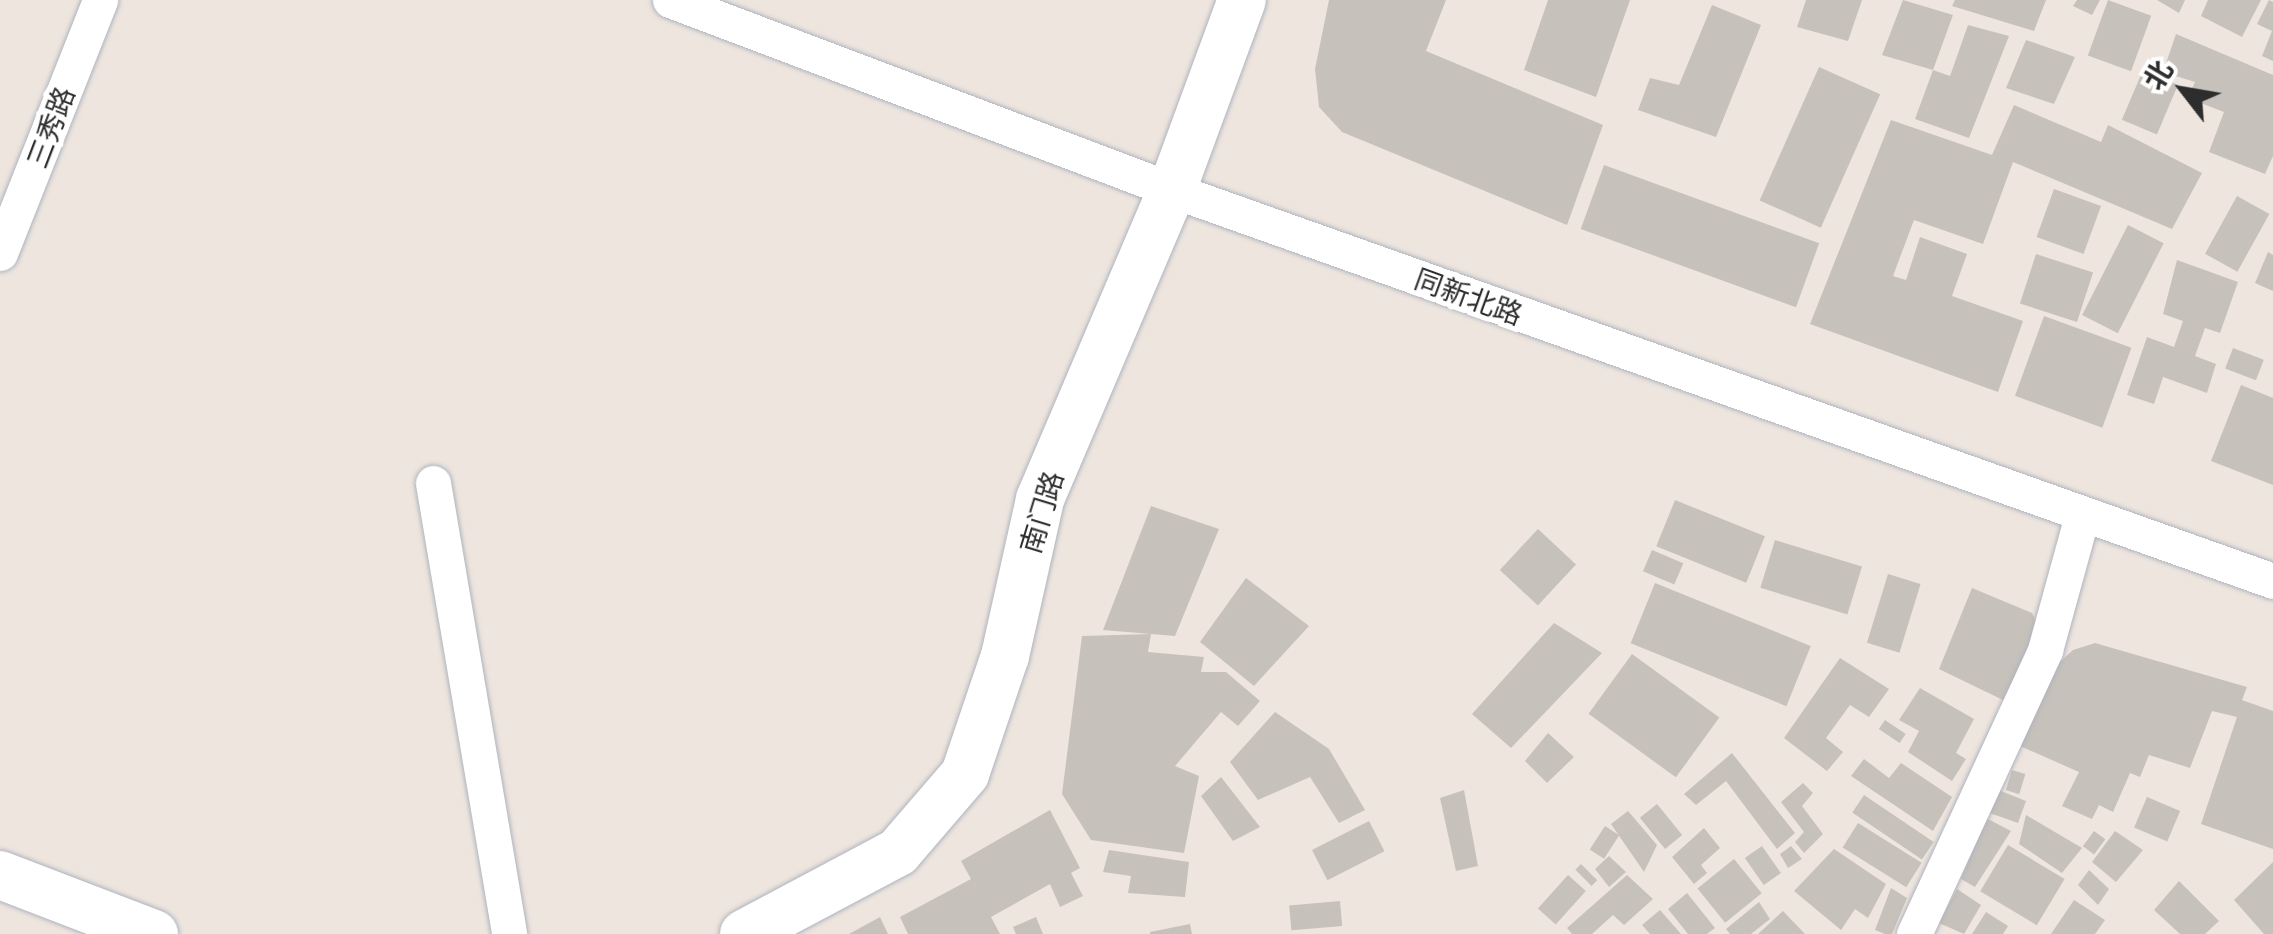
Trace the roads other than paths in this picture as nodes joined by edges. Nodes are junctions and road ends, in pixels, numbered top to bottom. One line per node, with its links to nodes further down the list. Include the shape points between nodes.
1 (100, 0): 5 (street, 三秀路)
2 (670, 0): 4 (street, 同新北路)
3 (1242, 0): 4 (main road, 南门路)
4 (1172, 190): 7 (street, 同新北路); 12 (main road, 南门路, via 1040,499 1004,656 965,774 898,852)
5 (0, 254)
6 (432, 483): 11 (street)
7 (2082, 516): 8 (street, 同新北路); 13 (street, via 2045,650)
8 (2273, 580)
9 (0, 875): 10 (main road)
10 (154, 934)
11 (509, 934)
12 (744, 934)
13 (1914, 934)

